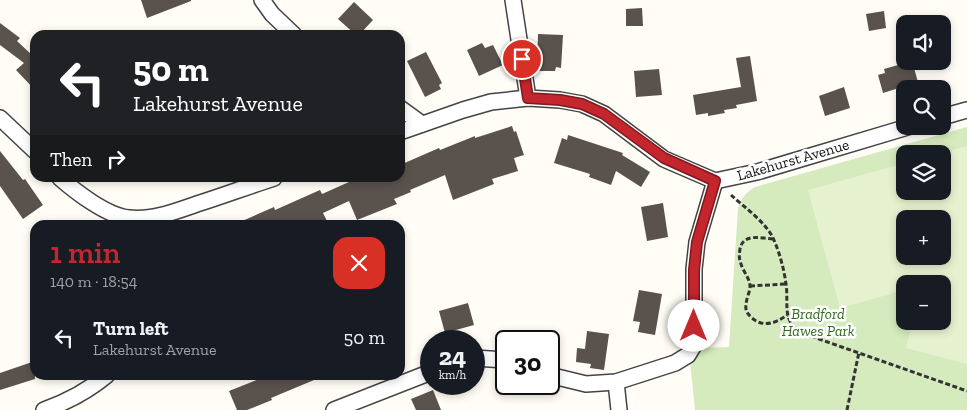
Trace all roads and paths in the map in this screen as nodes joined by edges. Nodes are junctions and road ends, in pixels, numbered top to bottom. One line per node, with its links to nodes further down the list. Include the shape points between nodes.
1 (262, 0): 3 (street)
2 (513, 0): 4 (street)
3 (289, 30)
4 (528, 98): 9 (street, Lakehurst Avenue, via 491,102); 13 (street, Lakehurst Avenue, via 560,100 597,110 664,158)
5 (967, 110): 7 (street)
6 (405, 112): 9 (street)
7 (951, 114)
8 (0, 118): 12 (street)
9 (422, 124): 10 (street, Lakehurst Avenue)
10 (405, 130)
11 (896, 130): 13 (street, Lakehurst Avenue, via 757,172)
12 (30, 146)
13 (715, 181): 18 (path, via 765,227); 26 (street, via 697,242 694,345 688,355 675,363)
14 (65, 182): 16 (street)
15 (262, 182): 17 (street)
16 (125, 220)
17 (138, 220)
18 (773, 239): 19 (path); 20 (path, via 749,238 741,246 740,263)
19 (786, 284): 20 (path); 21 (path)
20 (750, 286): 21 (path, via 746,312 758,322 774,323)
21 (787, 316): 22 (path, via 795,329 802,333)
22 (859, 352): 27 (path); 31 (path)
23 (420, 376): 29 (street)
24 (560, 378): 26 (street, via 586,384)
25 (101, 380): 28 (street)
26 (616, 382): 30 (street)
27 (967, 391)
28 (44, 410)
29 (334, 410)
30 (619, 410)
31 (847, 410)

